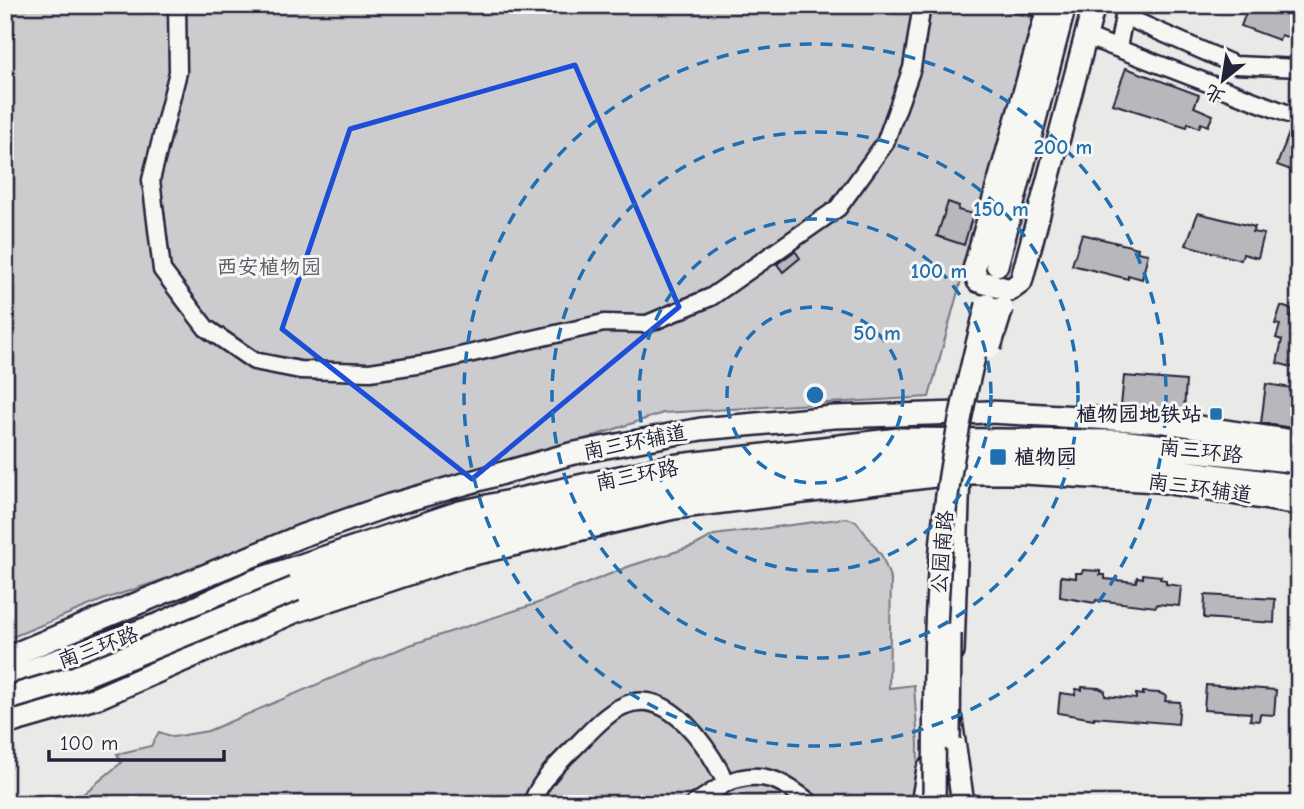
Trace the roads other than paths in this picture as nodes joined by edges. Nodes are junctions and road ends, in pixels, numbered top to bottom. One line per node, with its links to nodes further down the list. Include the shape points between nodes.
1 (177, 5): 2 (street, via 178,72 151,180 162,270 206,328 254,361 300,370 370,372 604,323 647,324 711,297 734,282 838,208 885,143 912,68)
2 (922, 5)
3 (1049, 5): 7 (main road, via 974,270 978,281 1010,290 1021,282)
4 (1065, 5): 5 (main road, via 1004,267)
5 (1080, 5)
6 (1094, 5): 7 (main road)
7 (1085, 36): 8 (street)
8 (1118, 48): 9 (street, via 1124,16 1235,65); 10 (street)
9 (1299, 68)
10 (1299, 118)
11 (1299, 442): 16 (main road, 南三环辅道, via 1152,421 990,412 834,417 701,429 570,454 390,505 301,536)
12 (1299, 461): 17 (highway, 南三环路, via 1119,442 886,442 671,467 473,510 251,583 162,624)
13 (952, 473): 15 (main road, 南三环辅道, via 1157,481); 19 (main road, 南三环辅道, via 674,508 460,557 294,612 99,697); 24 (main road, via 928,680 930,758); 27 (main road, via 951,733)
14 (1299, 487): 18 (highway, 南三环路, bridge, via 1107,462 899,459 669,489 460,536 295,589 76,678)
15 (1299, 504)
16 (5, 658)
17 (5, 680)
18 (5, 699)
19 (5, 724)
20 (726, 783): 21 (street, via 709,750 679,716 637,702 623,706 586,736); 22 (street); 23 (street, via 746,775 761,776)
21 (532, 804)
22 (694, 804)
23 (812, 804)
24 (922, 804)
25 (934, 804): 26 (main road, 公园南路, bridge, via 934,671 942,538 956,431 994,306 958,497 952,564)
26 (948, 804)
27 (963, 804)

